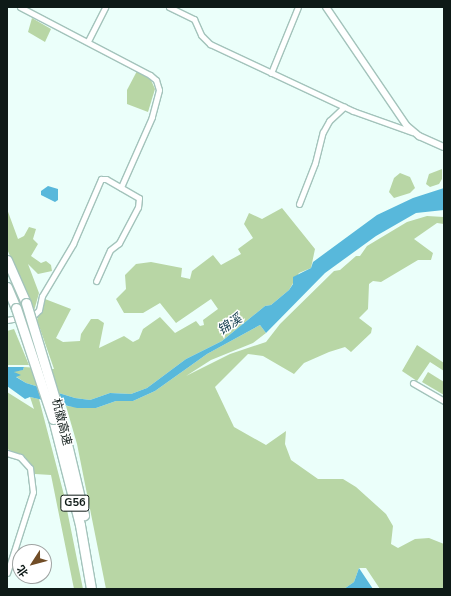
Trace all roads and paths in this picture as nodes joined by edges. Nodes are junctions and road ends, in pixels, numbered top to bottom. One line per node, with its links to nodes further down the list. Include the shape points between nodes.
1 (20, 7): 6 (street)
2 (105, 7): 6 (street)
3 (169, 7): 7 (street, via 194,19 201,35 210,44)
4 (298, 7): 7 (street)
5 (326, 7): 9 (street)
6 (88, 41): 11 (street, via 152,76 159,90 149,125)
7 (271, 73): 8 (street)
8 (344, 107): 9 (street); 12 (street, via 329,121 323,132 315,163)
9 (412, 132): 10 (street)
10 (442, 147)
11 (121, 187): 14 (street, via 139,198 138,207 119,243 110,250); 16 (street, via 101,179 73,244 42,296 38,310 34,315)
12 (299, 204)
13 (7, 260): 19 (highway, 杭徽高速 / G56, bridge, via 26,303)
14 (96, 281)
15 (7, 287): 19 (highway, 杭徽高速 / G56, bridge)
16 (7, 320)
17 (413, 383): 18 (street)
18 (444, 401)
19 (57, 419): 22 (highway, 杭徽高速 / G56); 23 (highway, 杭徽高速 / G56, via 86,522)
20 (7, 453): 21 (street, via 20,457 30,468 33,492)
21 (7, 573)
22 (91, 589)
23 (97, 589)

